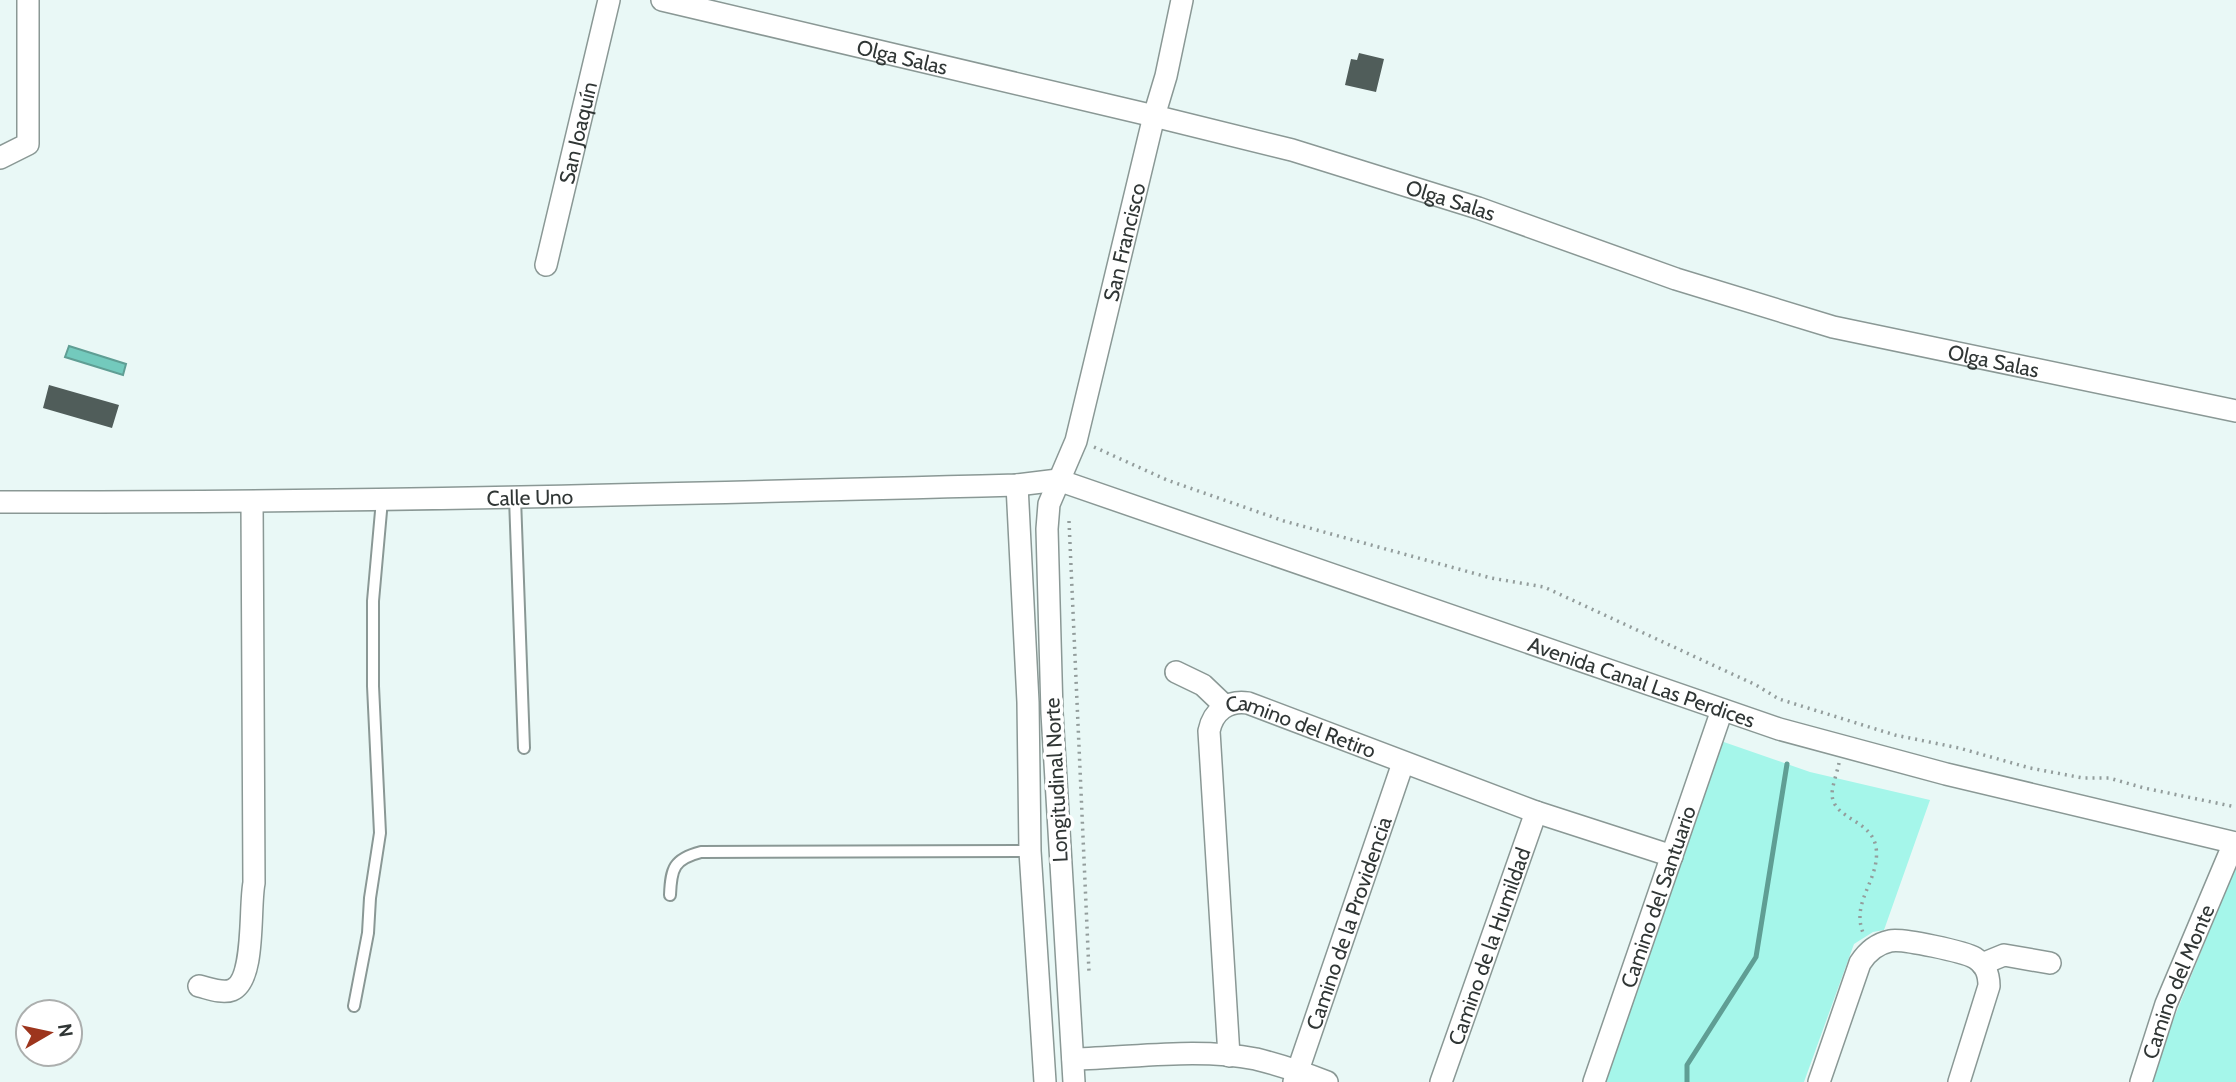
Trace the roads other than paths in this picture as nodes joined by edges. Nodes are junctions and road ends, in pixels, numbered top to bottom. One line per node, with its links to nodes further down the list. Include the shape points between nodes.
1 (28, 0): 6 (street, via 28,144)
2 (609, 0): 7 (street, San Joaquín)
3 (663, 0): 5 (street, Olga Salas)
4 (1182, 0): 5 (street, San Francisco)
5 (1154, 116): 8 (street, Olga Salas, via 1366,172 1676,279 1833,327); 9 (street, San Francisco, via 1076,441)
6 (0, 158)
7 (546, 265)
8 (2236, 411)
9 (1058, 480): 10 (street, Calle Uno); 17 (street, Avenida Canal Las Perdices); 30 (street, Longitudinal Norte, via 1049,504 1047,529 1052,713)
10 (1017, 485): 11 (street, Calle Uno); 22 (street, Longitudinal Norte)
11 (515, 498): 12 (street, Calle Uno); 18 (lane)
12 (382, 500): 14 (street, Calle Uno); 28 (lane, via 373,601 380,834)
13 (0, 502): 14 (street, Calle Uno)
14 (252, 502): 27 (street, via 254,883 248,961 242,981 232,990)
15 (1176, 672): 16 (street, via 1203,685)
16 (1225, 706): 19 (street, Camino del Retiro, via 1248,703); 29 (street, Camino del Retiro, via 1214,716 1209,731)
17 (1721, 710): 21 (street, Avenida Canal Las Perdices, via 1843,748); 23 (street, Camino del Santuario)
18 (524, 748)
19 (1403, 763): 20 (street, Camino del Retiro); 31 (street, Camino de la Providencia)
20 (1536, 812): 23 (street, Camino del Retiro); 35 (street, Camino de la Humildad)
21 (2235, 843): 39 (street, Camino del Monte, via 2166,1004)
22 (1030, 851): 24 (lane, via 701,852 676,863); 32 (street, Longitudinal Norte)
23 (1672, 856): 36 (street, Camino del Santuario)
24 (670, 895)
25 (2050, 963): 26 (street, via 2004,955)
26 (1982, 964): 37 (street, via 1973,957 1904,940 1873,948 1860,963); 38 (street, via 1988,971 1989,986)
27 (199, 986)
28 (354, 1006)
29 (1229, 1056): 30 (street); 31 (street, via 1255,1059)
30 (1073, 1059): 33 (street, Longitudinal Norte)
31 (1296, 1076): 34 (street)
32 (1045, 1082)
33 (1074, 1082)
34 (1327, 1082)
35 (1441, 1082)
36 (1594, 1082)
37 (1819, 1082)
38 (1959, 1082)
39 (2141, 1082)

